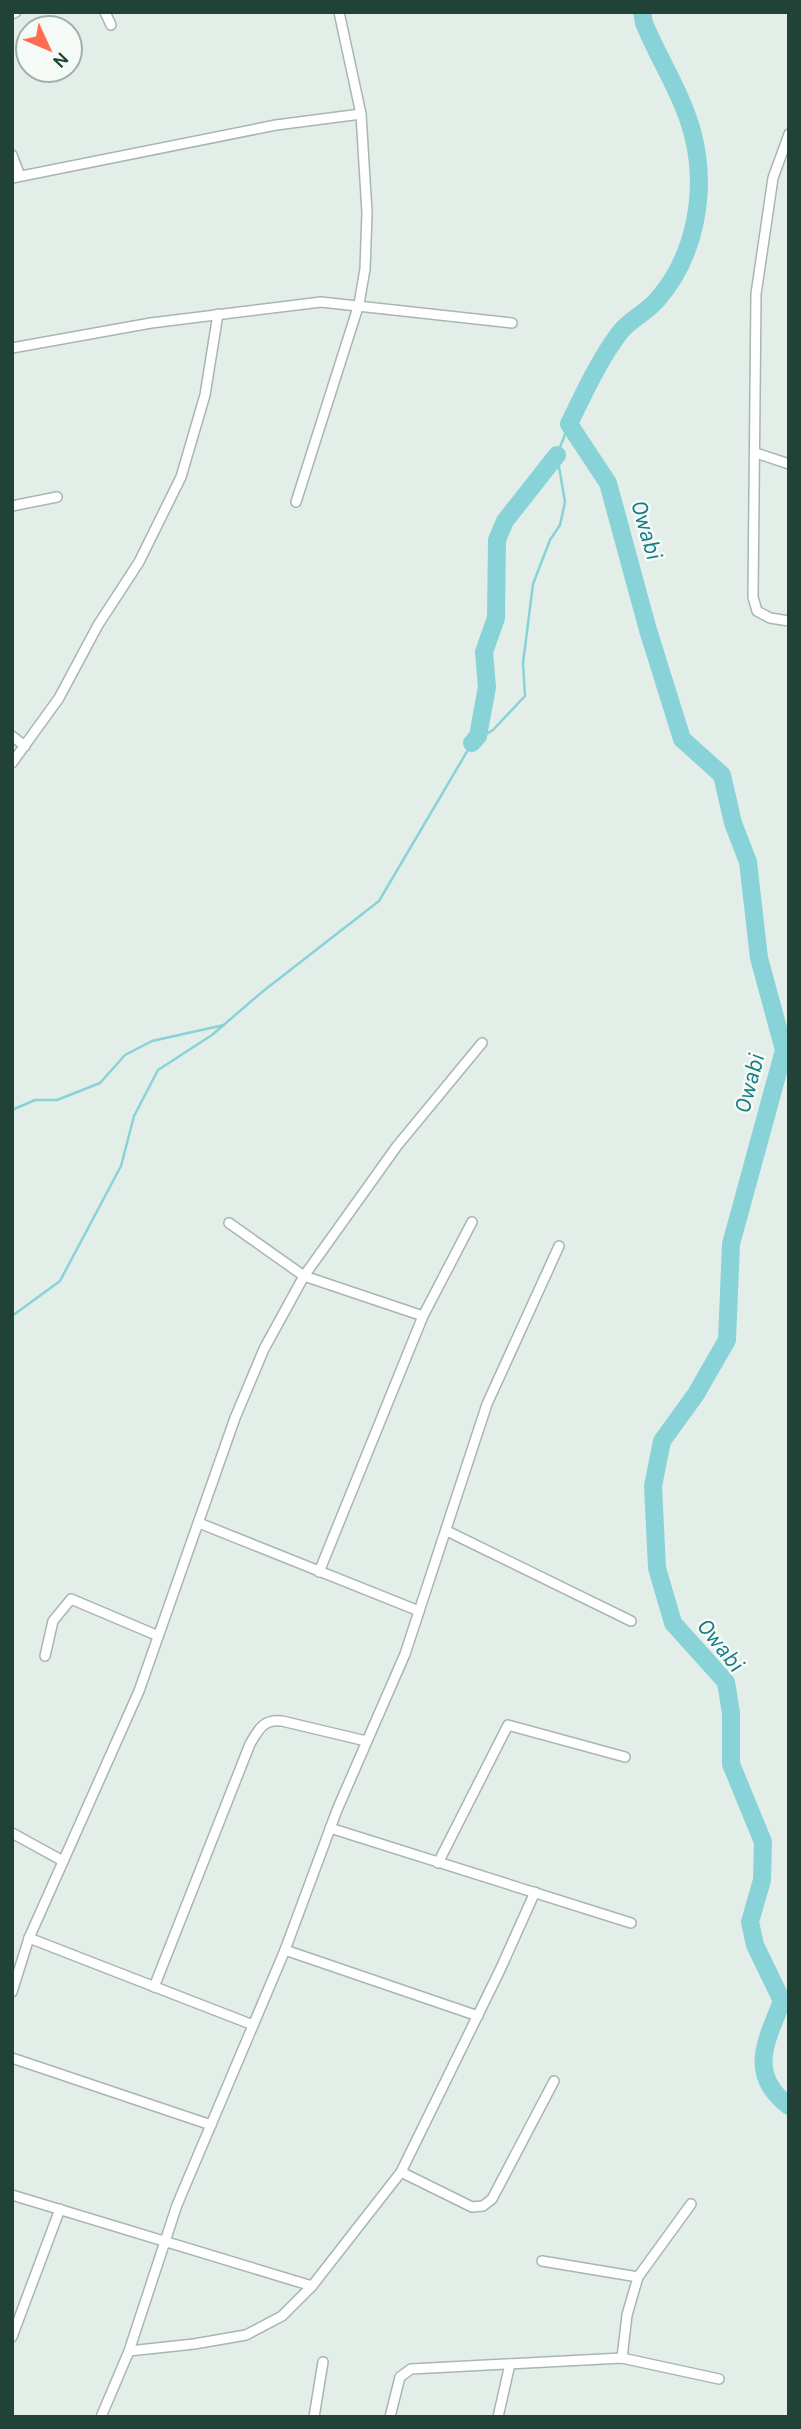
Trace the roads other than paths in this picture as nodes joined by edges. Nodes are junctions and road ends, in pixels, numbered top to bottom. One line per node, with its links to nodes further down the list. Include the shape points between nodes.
1 (105, 12): 3 (street)
2 (339, 12): 4 (street)
3 (111, 25)
4 (361, 114): 7 (street, via 276,125); 8 (street, via 367,213)
5 (789, 134): 12 (street, via 773,178 756,293)
6 (12, 155): 7 (street)
7 (16, 177)
8 (359, 304): 9 (street, via 321,302); 10 (street); 15 (street)
9 (218, 314): 11 (street); 19 (street, via 205,396 181,477 139,562 59,698)
10 (512, 323)
11 (12, 348)
12 (756, 453): 13 (street); 17 (street, via 753,597 757,611)
13 (789, 464)
14 (57, 497): 16 (street)
15 (296, 502)
16 (12, 506)
17 (789, 621)
18 (12, 736): 19 (street)
19 (25, 746): 20 (street)
20 (12, 763)
21 (482, 1043): 25 (street, via 397,1146)
22 (472, 1222): 26 (street)
23 (229, 1223): 25 (street)
24 (559, 1246): 28 (street, via 487,1404)
25 (304, 1276): 26 (street); 27 (street, via 264,1349)
26 (424, 1316): 29 (street)
27 (200, 1523): 29 (street); 32 (street)
28 (447, 1531): 30 (street); 31 (street)
29 (319, 1572): 30 (street)
30 (419, 1611): 34 (street)
31 (631, 1622)
32 (156, 1635): 33 (street, via 71,1599 53,1621); 38 (street, via 139,1690)
33 (45, 1656)
34 (366, 1741): 36 (street); 44 (street, via 282,1721 271,1720 261,1726)
35 (625, 1757): 39 (street, via 508,1725)
36 (330, 1828): 39 (street); 43 (street)
37 (12, 1833): 38 (street)
38 (62, 1861): 42 (street)
39 (438, 1863): 40 (street)
40 (535, 1892): 41 (street); 46 (street)
41 (631, 1923)
42 (29, 1938): 44 (street); 45 (street)
43 (285, 1950): 46 (street); 47 (street)
44 (154, 1987): 47 (street)
45 (12, 1992)
46 (478, 2016): 51 (street)
47 (253, 2025): 50 (street)
48 (12, 2058): 50 (street)
49 (554, 2081): 51 (street, via 492,2199 483,2206 472,2207)
50 (211, 2125): 55 (street)
51 (401, 2172): 58 (street)
52 (12, 2196): 54 (street)
53 (691, 2204): 57 (street)
54 (60, 2210): 55 (street); 59 (street)
55 (164, 2240): 58 (street); 60 (street)
56 (542, 2261): 57 (street)
57 (638, 2277): 61 (street, via 626,2315)
58 (312, 2286): 60 (street, via 282,2316 246,2335)
59 (12, 2337)
60 (129, 2351): 65 (street)
61 (622, 2358): 63 (street); 64 (street)
62 (323, 2362): 66 (street)
63 (510, 2364): 67 (street, via 407,2370 400,2377); 68 (street)
64 (719, 2379)
65 (101, 2417)
66 (314, 2417)
67 (390, 2417)
68 (498, 2417)

